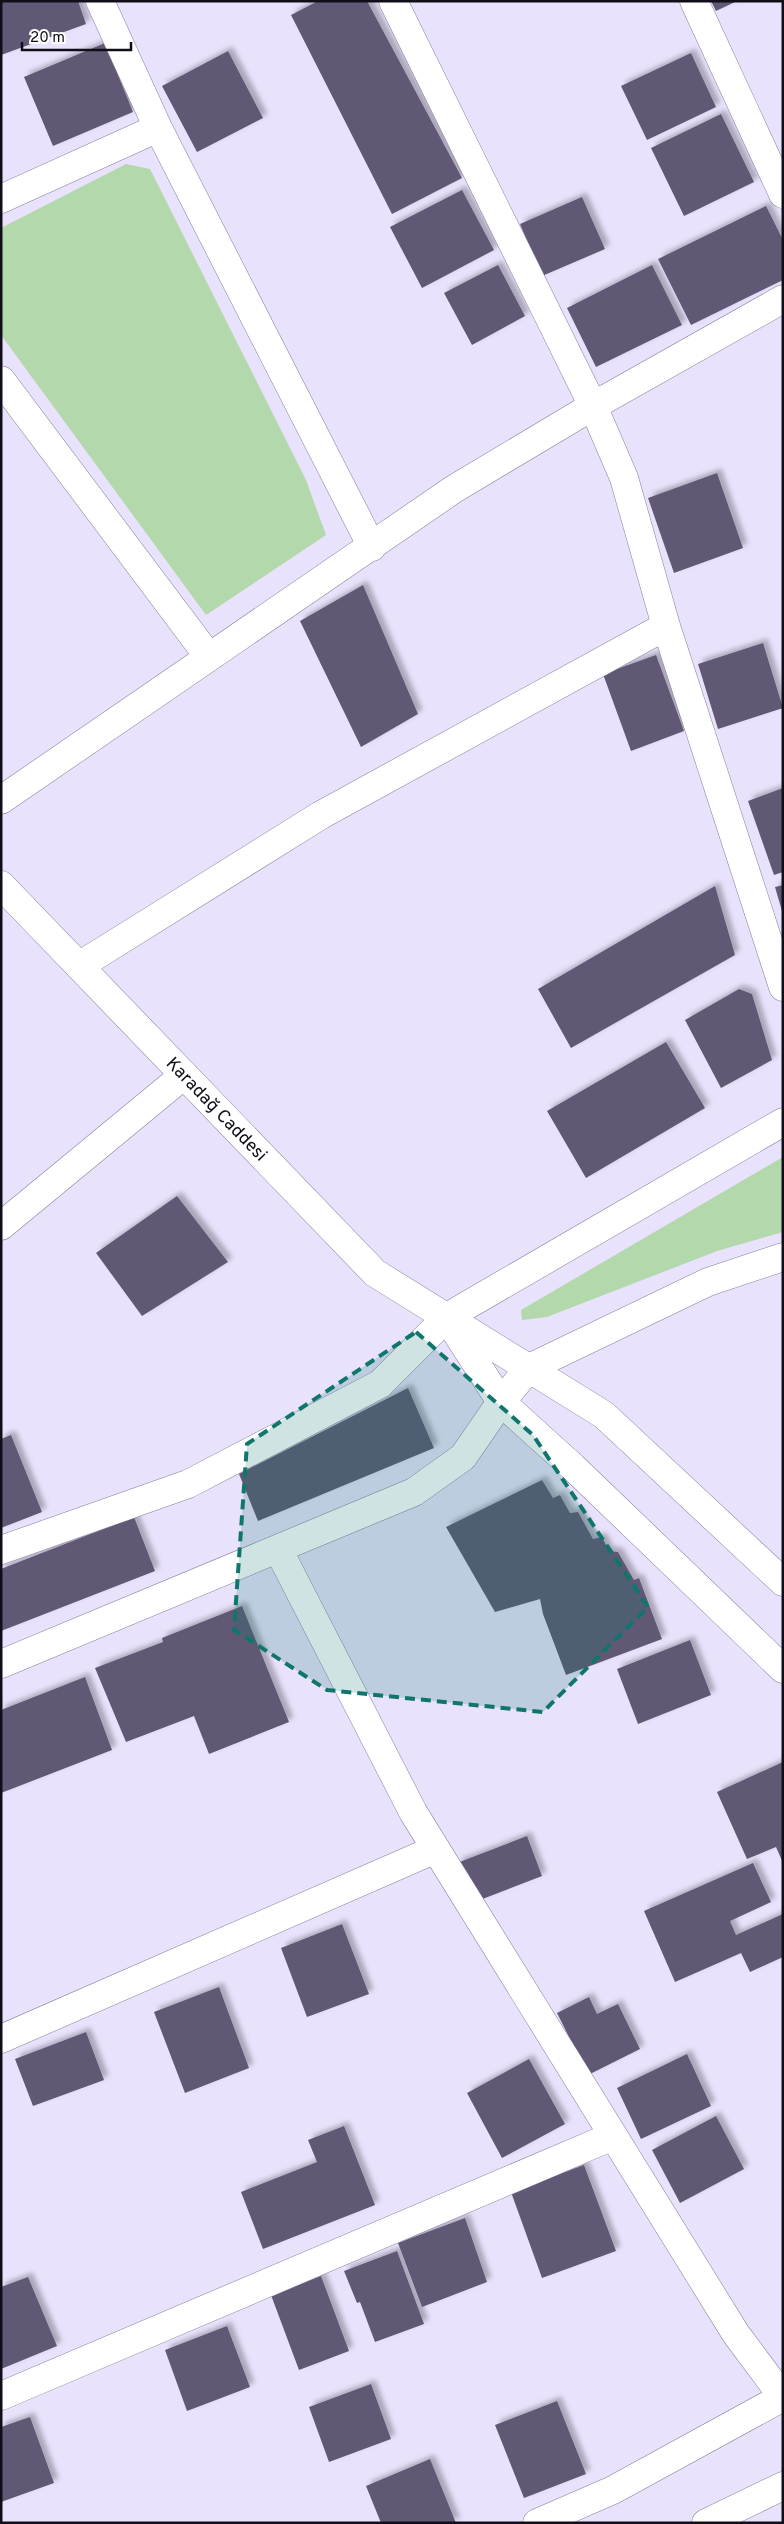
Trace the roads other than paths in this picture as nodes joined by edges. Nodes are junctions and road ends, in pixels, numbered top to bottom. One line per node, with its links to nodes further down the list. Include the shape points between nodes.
1 (100, 1): 4 (street)
2 (393, 1): 9 (street)
3 (694, 1): 5 (street)
4 (158, 128): 6 (street); 10 (street)
5 (783, 194)
6 (1, 199)
7 (783, 299): 9 (street)
8 (1, 380): 12 (street)
9 (593, 406): 10 (street, via 454,489); 11 (street, via 624,478)
10 (372, 547): 12 (street)
11 (666, 626): 15 (street, via 321,814); 16 (street)
12 (210, 657): 13 (street)
13 (1, 800)
14 (1, 886): 15 (street, Karadağ Caddesi)
15 (78, 966): 17 (street, Karadağ Caddesi)
16 (783, 987)
17 (184, 1075): 19 (street); 21 (street, Karadağ Caddesi, via 375,1272)
18 (783, 1122): 21 (street)
19 (1, 1226)
20 (783, 1257): 22 (street, via 708,1282)
21 (446, 1317): 22 (street, Karadağ Caddesi); 23 (street); 25 (street, via 380,1384 197,1480)
22 (529, 1368): 23 (street); 26 (street, Karadağ Caddesi, via 604,1415)
23 (501, 1402): 24 (street, via 463,1458 414,1492); 28 (street, via 574,1467)
24 (278, 1549): 27 (street); 29 (street, via 413,1812)
25 (1, 1550)
26 (783, 1582)
27 (1, 1664)
28 (783, 1669)
29 (436, 1849): 30 (street); 31 (street)
30 (1, 2039)
31 (613, 2136): 32 (street); 33 (street, via 736,2334)
32 (1, 2396)
33 (783, 2397): 35 (street, via 613,2490)
34 (783, 2486): 36 (street)
35 (537, 2523)
36 (706, 2523)

